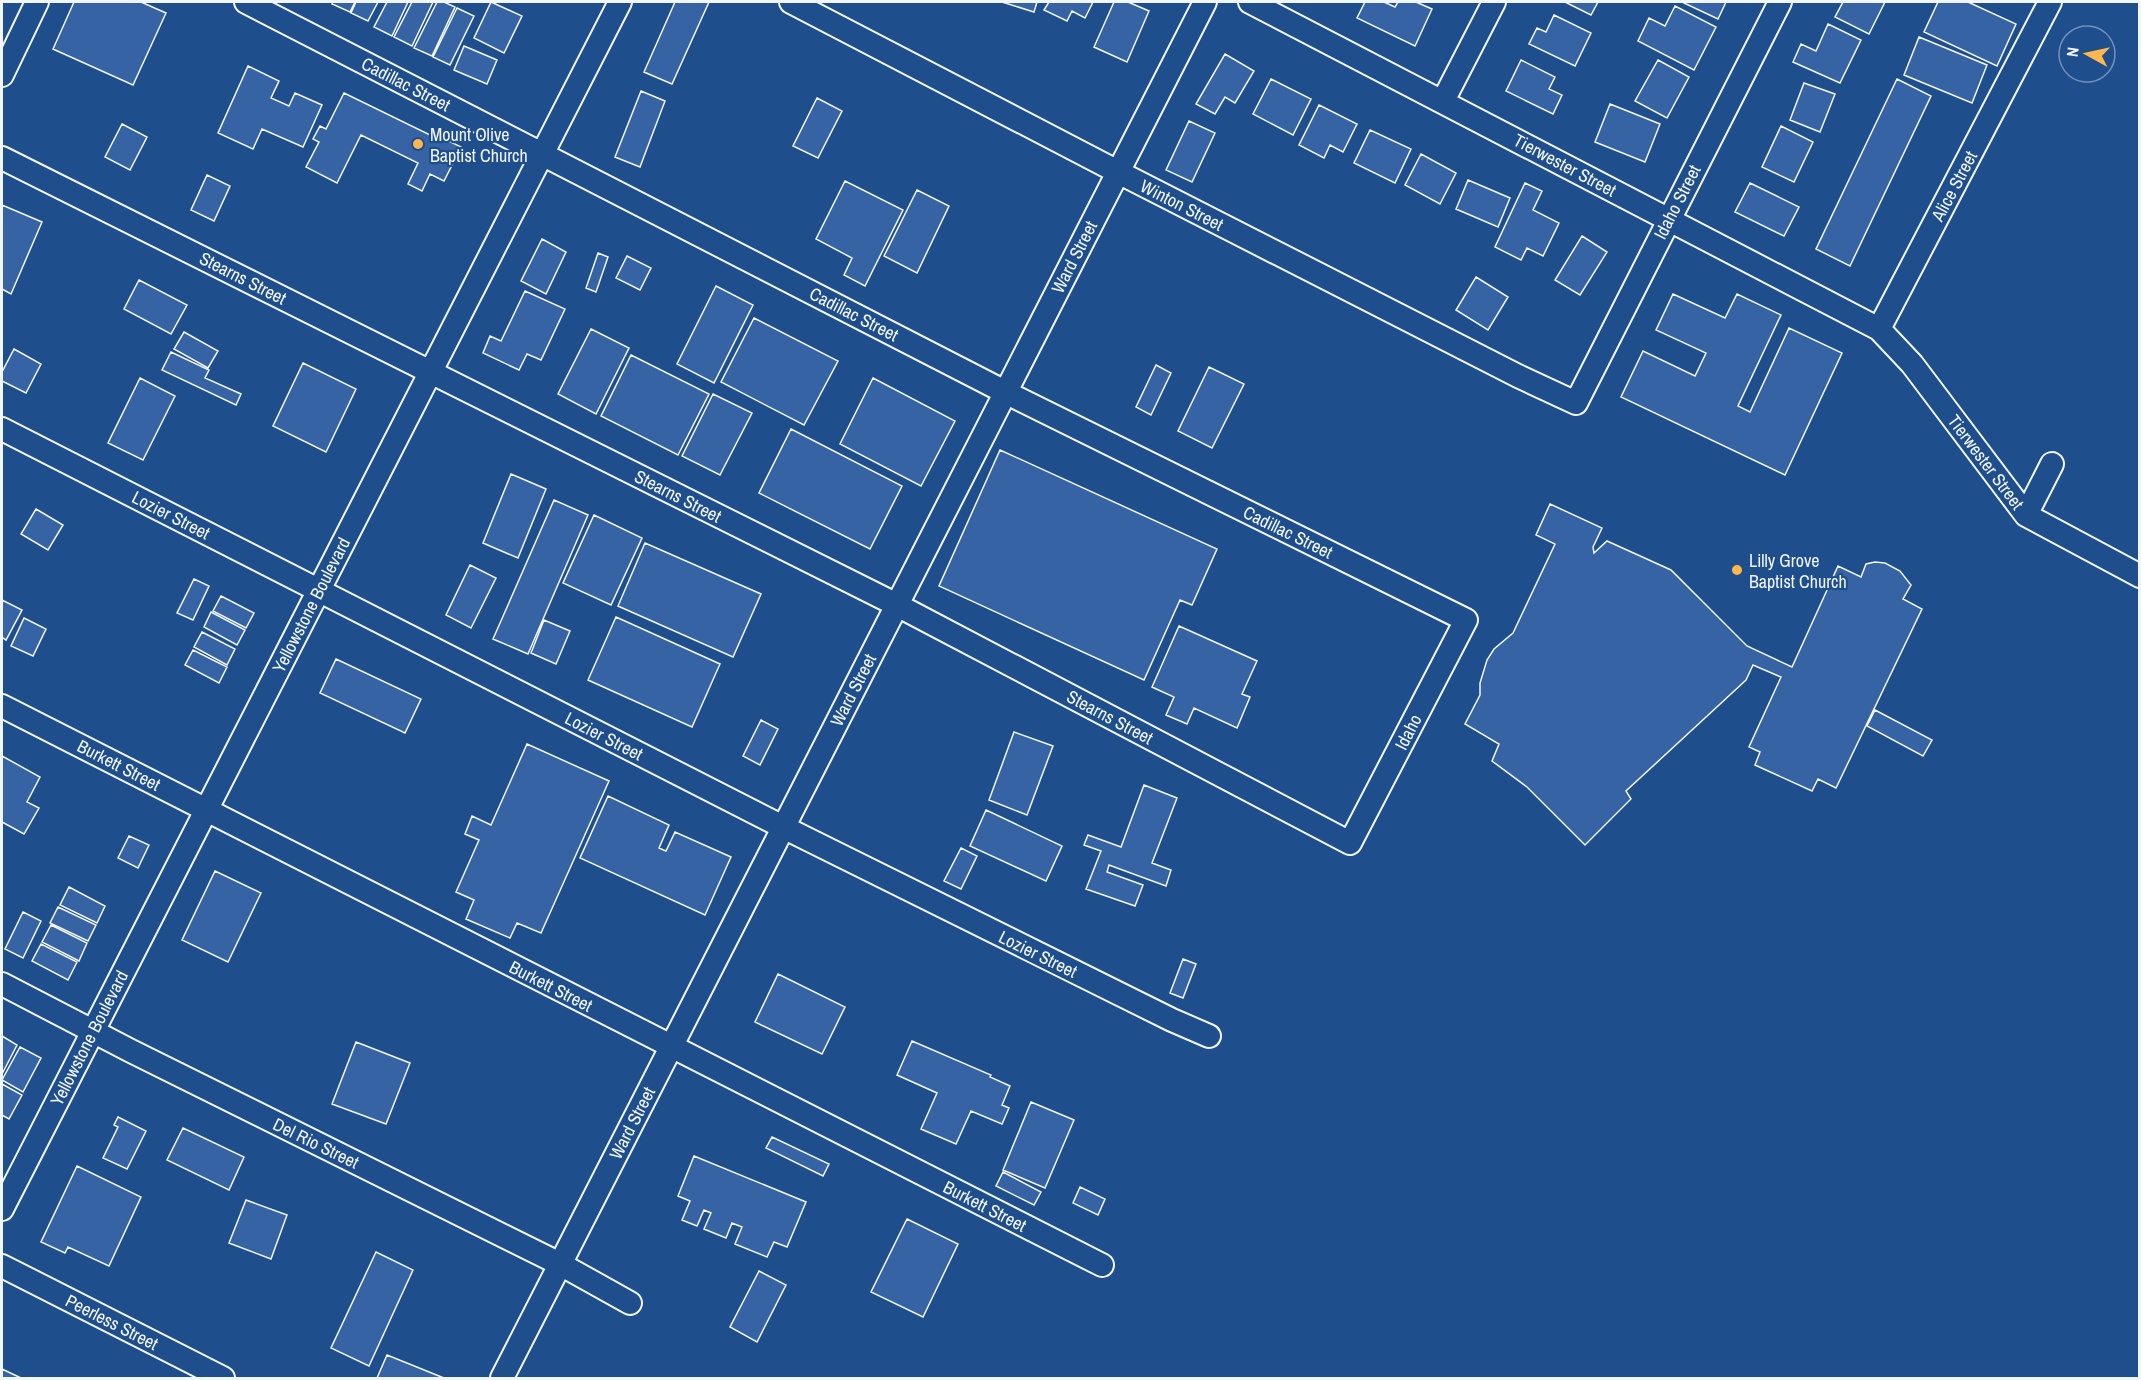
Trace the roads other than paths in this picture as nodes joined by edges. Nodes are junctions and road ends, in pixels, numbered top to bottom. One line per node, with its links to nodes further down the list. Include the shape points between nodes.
1 (37, 2): 10 (street)
2 (246, 2): 12 (street, Cadillac Street)
3 (620, 2): 12 (street, Yellowstone Boulevard)
4 (791, 2): 14 (street, Winton Street)
5 (1205, 2): 14 (street, Ward Street)
6 (1250, 2): 11 (street, Tierwester Street)
7 (1494, 2): 11 (street)
8 (1780, 2): 15 (street, Idaho Street)
9 (2050, 2): 16 (street, Alice Street)
10 (2, 75)
11 (1443, 101): 15 (street, Tierwester Street)
12 (542, 155): 17 (street, Yellowstone Boulevard); 18 (street, Cadillac Street)
13 (2, 158): 17 (street, Stearns Street)
14 (1118, 172): 18 (street, Ward Street); 19 (street, Winton Street)
15 (1668, 219): 16 (street, Tierwester Street); 19 (street, Idaho Street)
16 (1879, 329): 22 (street, Tierwester Street, via 1911,364)
17 (430, 372): 24 (street, Yellowstone Boulevard); 25 (street, Stearns Street)
18 (1005, 392): 25 (street, Ward Street); 26 (street, Cadillac Street)
19 (1576, 403)
20 (2, 429): 24 (street, Lozier Street)
21 (2052, 464): 22 (street)
22 (2026, 515): 23 (street, Tierwester Street)
23 (2139, 576)
24 (318, 590): 28 (street, Yellowstone Boulevard); 29 (street, Lozier Street)
25 (897, 605): 29 (street, Ward Street); 30 (street, Stearns Street)
26 (1466, 620): 30 (street, Idaho)
27 (2, 706): 28 (street, Burkett Street)
28 (206, 809): 32 (street, Yellowstone Boulevard); 34 (street, Burkett Street)
29 (783, 827): 33 (street, Lozier Street); 34 (street, Ward Street)
30 (1350, 843)
31 (2, 984): 32 (street, Del Rio Street)
32 (93, 1030): 35 (street, Yellowstone Boulevard); 36 (street, Del Rio Street)
33 (1209, 1036)
34 (671, 1047): 36 (street, Ward Street); 37 (street, Burkett Street)
35 (2, 1209)
36 (560, 1264): 39 (street, Del Rio Street); 41 (street, Ward Street)
37 (1102, 1265)
38 (2, 1266): 40 (street, Peerless Street)
39 (630, 1303)
40 (223, 1378)
41 (502, 1378)

